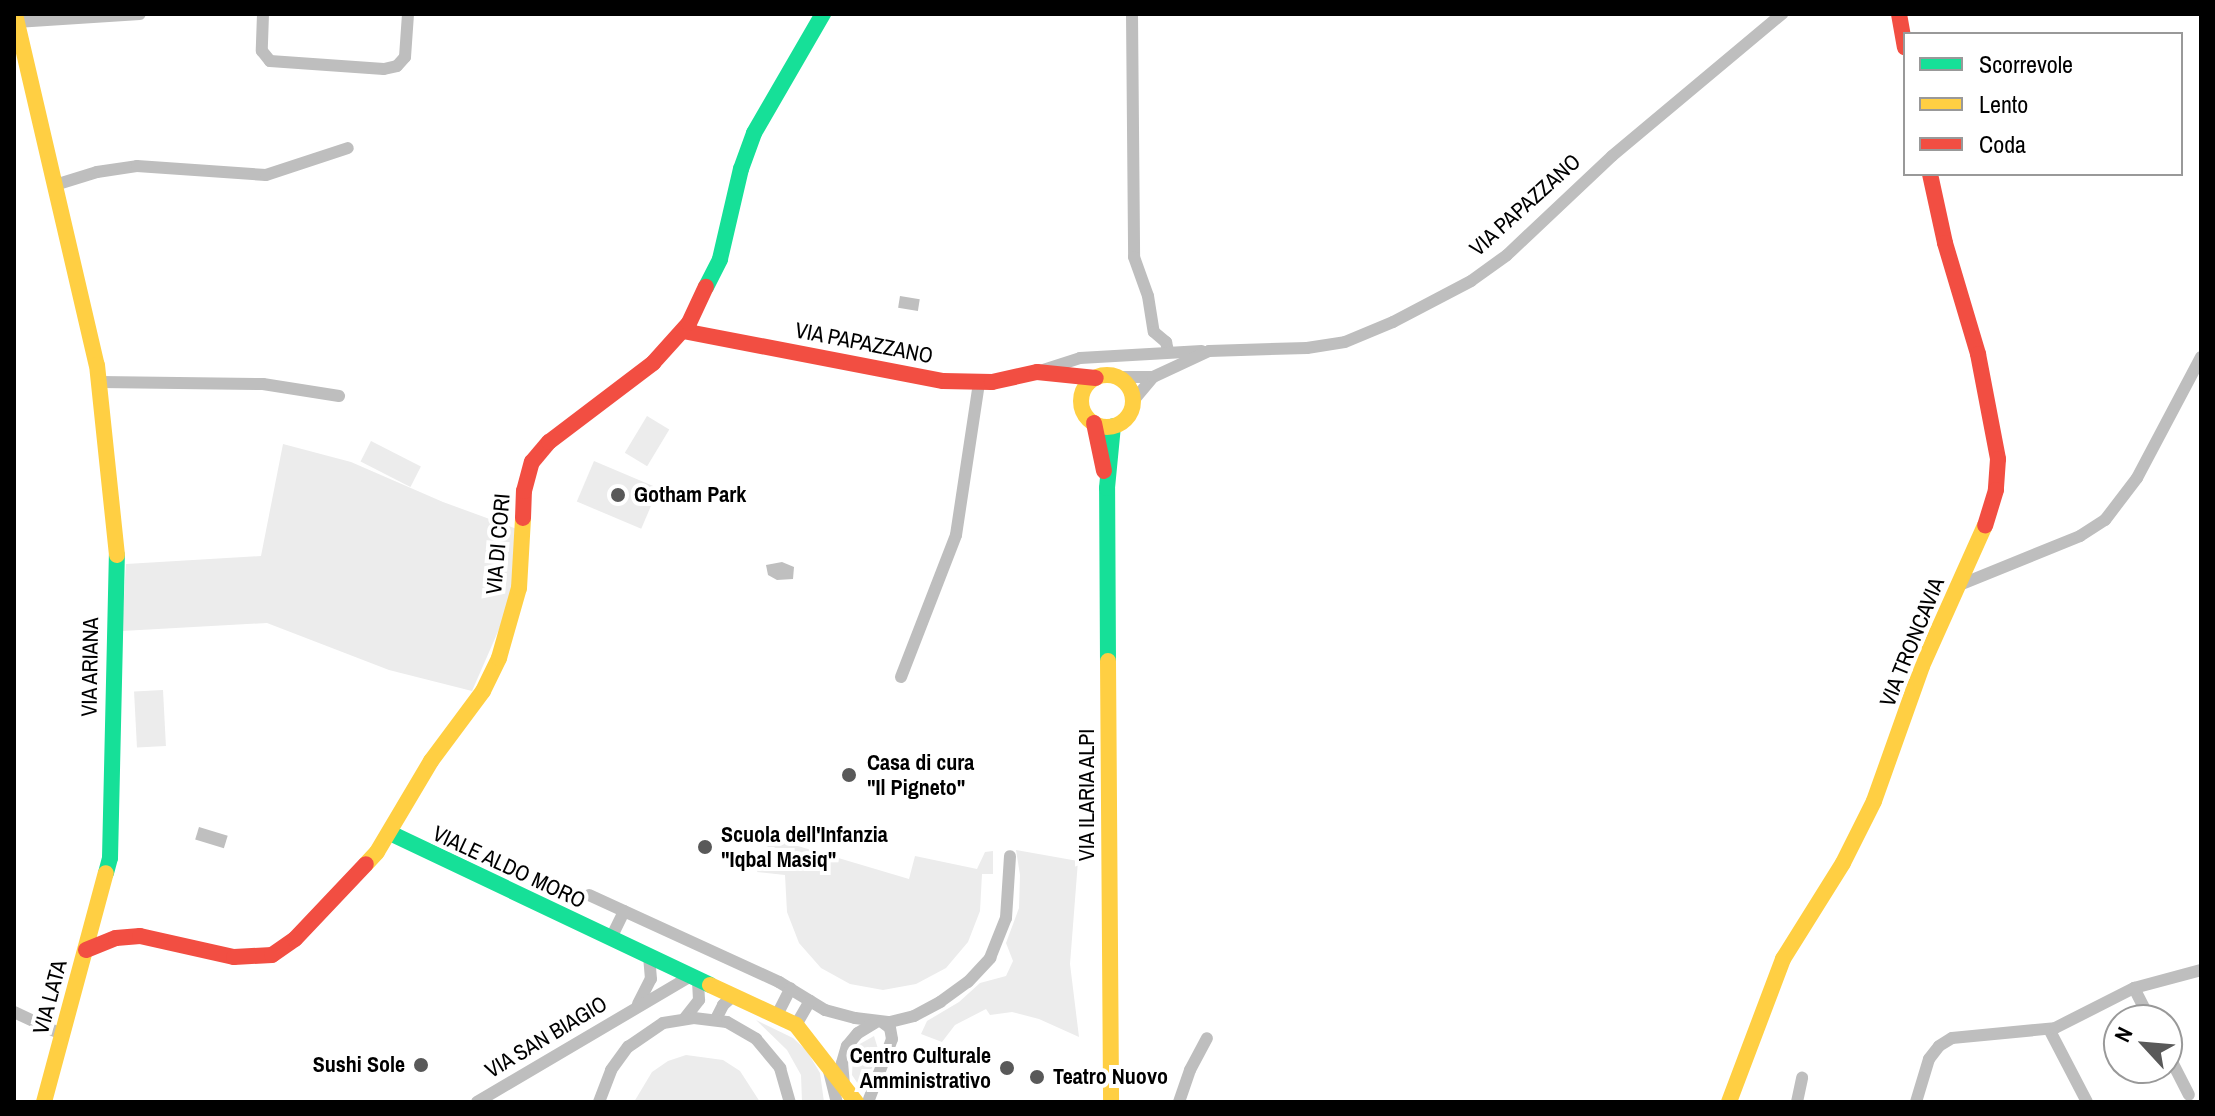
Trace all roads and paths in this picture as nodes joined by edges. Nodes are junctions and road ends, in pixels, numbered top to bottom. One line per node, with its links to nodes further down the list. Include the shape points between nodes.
1 (140, 14): 8 (street)
2 (263, 14): 3 (street, via 262,51 270,61 384,69 405,57)
3 (408, 14)
4 (823, 14): 13 (street, VIA DI CORI, via 754,133 718,264)
5 (1132, 14): 14 (street, via 1134,257 1153,330)
6 (1782, 14): 15 (street, VIA PAPAZZANO, via 1471,281 1345,342)
7 (1899, 14): 9 (street)
8 (16, 18): 12 (street, VIA ARIANA)
9 (1903, 36)
10 (348, 148): 12 (street, via 266,175 137,166)
11 (1930, 176): 30 (street, VIA TRONCAVIA, via 1978,354 1998,459 1985,526)
12 (55, 185): 22 (street, VIA ARIANA)
13 (683, 331): 23 (street, VIA PAPAZZANO, via 930,379); 32 (street, VIA DI CORI, via 532,462 524,491 521,579 506,641 483,691 431,761)
14 (1168, 351): 15 (street, VIA PAPAZZANO); 17 (street, VIA PAPAZZANO, via 1076,359)
15 (1209, 351): 20 (street, VIA PAPAZZANO)
16 (2201, 357): 30 (street, via 2137,478 2105,520 2074,539)
17 (1037, 372): 18 (street, VIA PAPAZZANO); 23 (street, VIA PAPAZZANO)
18 (1059, 377): 21 (street, VIA PAPAZZANO); 26 (street)
19 (1116, 377): 20 (street, VIA PAPAZZANO); 21 (street); 25 (street, via 1129,386)
20 (1153, 377): 25 (street, VIA PAPAZZANO)
21 (1096, 378): 26 (street, via 1085,388)
22 (100, 382): 24 (street, via 263,384); 37 (street, VIA ARIANA, via 117,533 111,841)
23 (979, 383): 31 (street, via 956,535)
24 (339, 396)
25 (1133, 401): 28 (street, via 1128,417)
26 (1083, 409): 27 (street)
27 (1094, 423): 28 (street); 29 (street, VIA ILARIA ALPI)
28 (1113, 426): 29 (street, VIA ILARIA ALPI)
29 (1107, 488): 68 (street, VIA ILARIA ALPI)
30 (1957, 586): 70 (street, VIA TRONCAVIA, via 1874,801 1843,863 1783,959)
31 (901, 677)
32 (390, 833): 36 (street, VIALE ALDO MORO); 37 (street, VIA DI CORI, via 299,935 272,955 234,957 145,936 116,938)
33 (1010, 856): 51 (street, via 1006,918 984,965 927,1010)
34 (589, 895): 35 (street, VIALE ALDO MORO)
35 (624, 911): 36 (street); 41 (street, VIALE ALDO MORO)
36 (611, 938): 38 (street, VIALE ALDO MORO)
37 (86, 950): 54 (street, VIA LATA)
38 (649, 956): 40 (street, VIALE ALDO MORO); 46 (street, VIA SAN BIAGIO, via 651,979)
39 (2201, 970): 42 (street)
40 (695, 977): 43 (street, VIALE ALDO MORO); 46 (street, VIA SAN BIAGIO); 49 (street, via 699,1000)
41 (791, 988): 44 (street, VIALE ALDO MORO); 48 (street)
42 (2134, 988): 45 (street); 53 (street)
43 (734, 995): 48 (street, VIALE ALDO MORO); 50 (street)
44 (810, 1001): 51 (street, VIALE ALDO MORO, via 835,1013); 52 (street)
45 (2142, 1004)
46 (636, 1006): 62 (street, VIA SAN BIAGIO)
47 (14, 1012): 54 (street)
48 (777, 1015): 52 (street, VIALE ALDO MORO)
49 (685, 1018): 50 (street); 63 (street, via 658,1025 628,1047 611,1070)
50 (716, 1019): 64 (street, via 745,1031 767,1050 785,1079)
51 (880, 1022): 59 (street, via 858,1033 847,1046); 67 (street, via 890,1028 892,1039)
52 (796, 1025): 56 (street)
53 (2049, 1029): 72 (street, via 1965,1035 1944,1042 1925,1066); 73 (street)
54 (63, 1035): 61 (street, VIA LATA)
55 (1207, 1038): 69 (street)
56 (827, 1064): 59 (street); 65 (street)
57 (1802, 1078): 71 (street)
58 (2183, 1083): 60 (street)
59 (844, 1085): 66 (street)
60 (2189, 1095)
61 (44, 1102)
62 (477, 1102)
63 (599, 1102)
64 (790, 1102)
65 (837, 1102)
66 (856, 1102)
67 (868, 1102)
68 (1111, 1102)
69 (1179, 1102)
70 (1729, 1102)
71 (1797, 1102)
72 (1916, 1102)
73 (2087, 1102)

